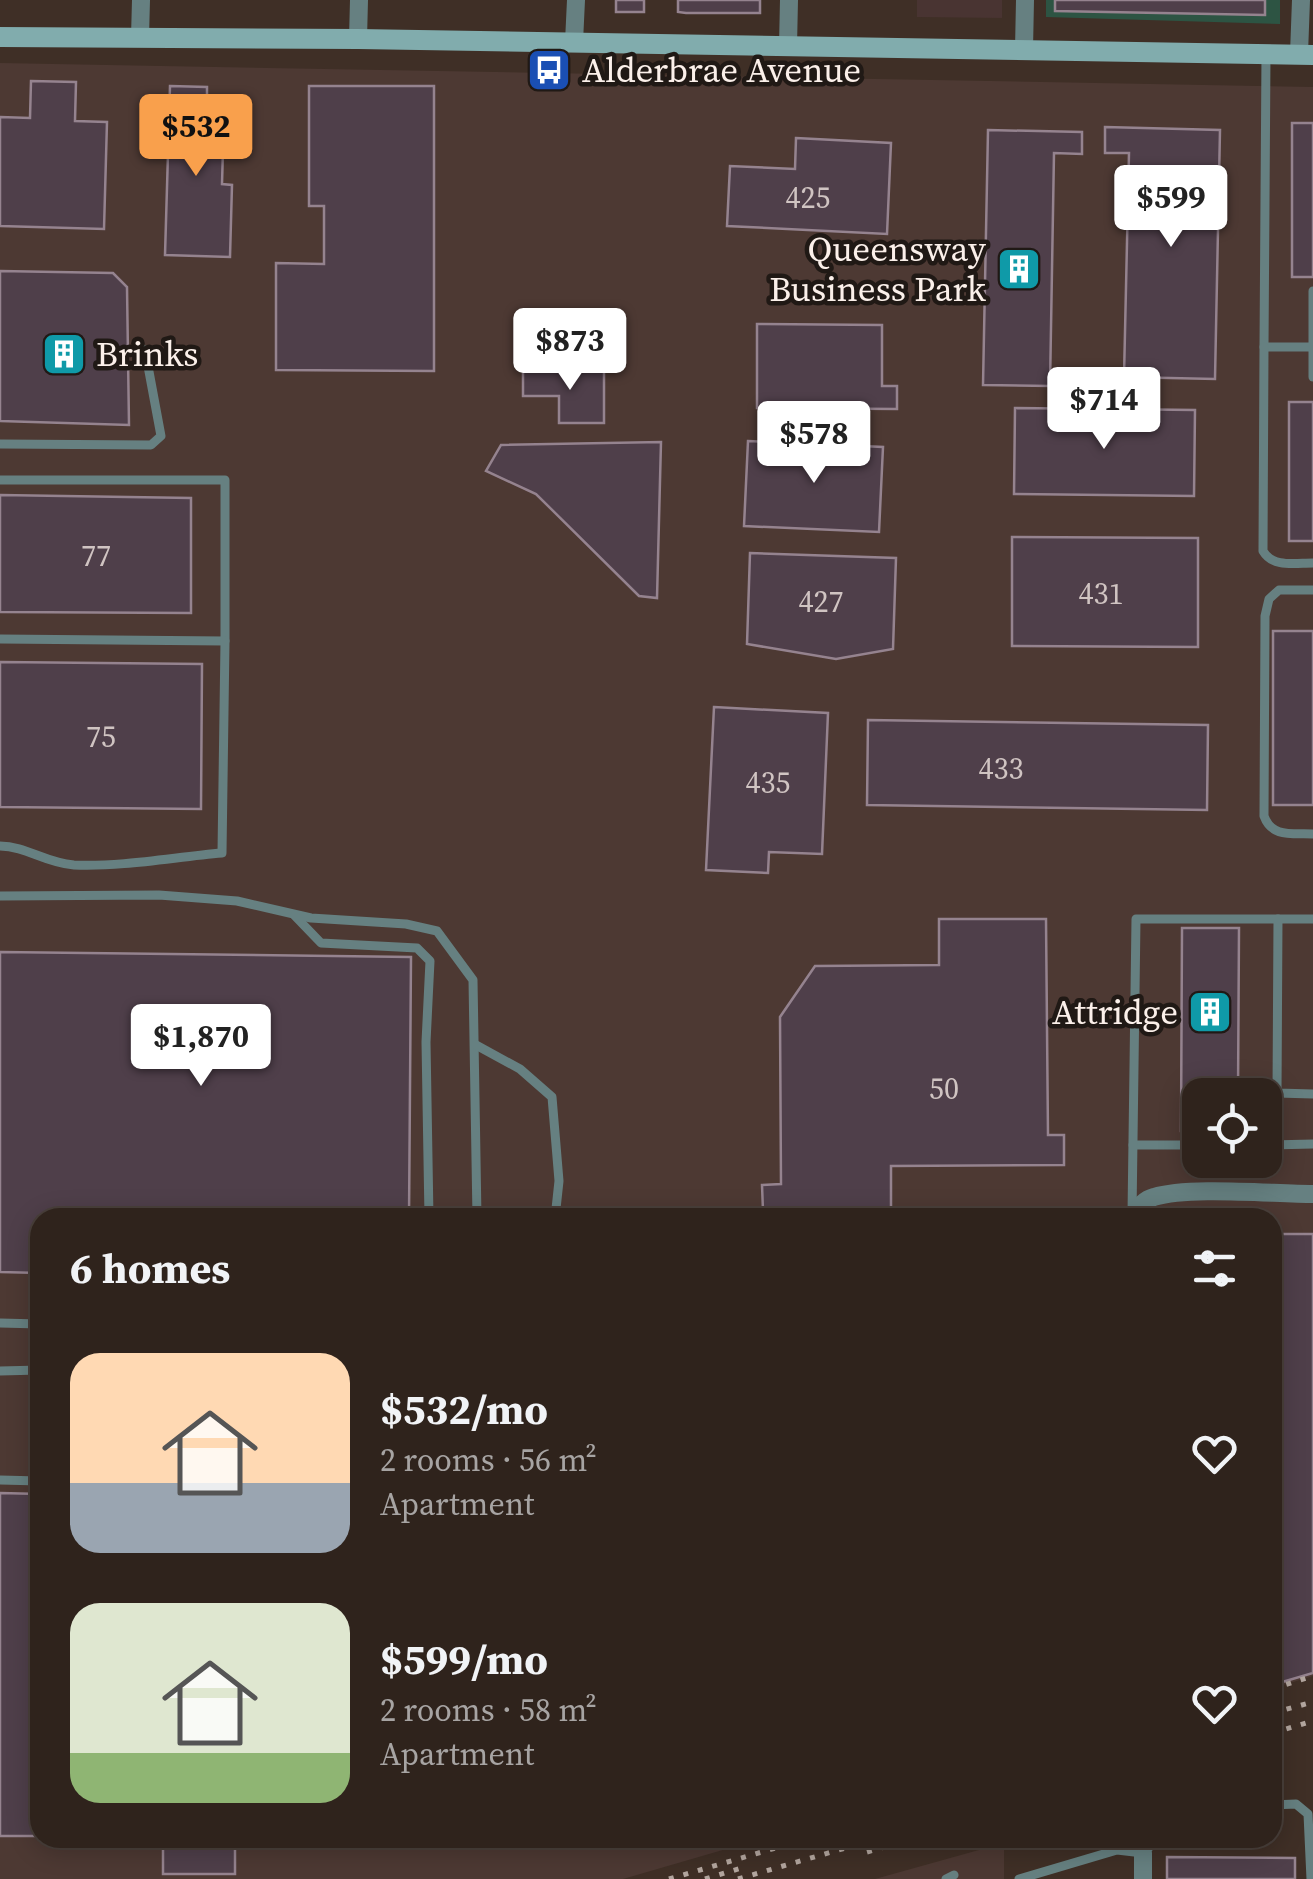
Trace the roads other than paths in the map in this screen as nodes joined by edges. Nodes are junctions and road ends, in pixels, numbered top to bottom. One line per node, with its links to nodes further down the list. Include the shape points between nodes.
1 (141, 0): 7 (street)
2 (359, 0): 9 (street)
3 (576, 0): 10 (street)
4 (789, 0): 11 (street)
5 (1026, 0): 12 (street)
6 (1301, 0): 14 (street)
7 (140, 36): 8 (main road); 9 (main road)
8 (0, 37)
9 (358, 39): 10 (main road)
10 (574, 42): 11 (main road)
11 (788, 46): 12 (main road)
12 (1024, 49): 13 (main road)
13 (1266, 54): 14 (main road); 17 (lane)
14 (1306, 55)
15 (1312, 291): 16 (lane)
16 (1313, 346): 17 (lane); 19 (lane)
17 (1264, 347): 22 (lane, via 1263,551 1276,563)
18 (145, 350): 20 (lane, via 161,436 152,445)
19 (1313, 377)
20 (0, 444)
21 (0, 480): 25 (lane, via 225,480)
22 (1313, 564)
23 (1313, 590): 26 (lane, via 1279,590 1269,599 1264,798 1264,816 1276,833)
24 (0, 639): 25 (lane)
25 (226, 641): 27 (lane, via 222,852 78,865)
26 (1313, 834)
27 (0, 846)
28 (0, 896): 29 (lane, via 160,895)
29 (293, 914): 32 (lane, via 437,931 473,980); 39 (lane, via 321,942 417,948 430,960)
30 (1278, 919): 31 (lane); 33 (lane, via 1276,1092); 36 (lane, via 1136,919)
31 (1313, 920)
32 (476, 1046): 40 (lane); 41 (lane, via 520,1069 552,1097)
33 (1313, 1094)
34 (1282, 1144): 35 (lane)
35 (1313, 1144)
36 (1133, 1145): 37 (lane); 42 (lane)
37 (1182, 1145)
38 (1313, 1194): 43 (street, via 1184,1194 1153,1197)
39 (428, 1208)
40 (478, 1208)
41 (556, 1208)
42 (1132, 1208)
43 (1138, 1208)
44 (0, 1323): 45 (lane)
45 (30, 1324)
46 (0, 1370): 47 (lane)
47 (30, 1370)
48 (0, 1480): 49 (lane)
49 (30, 1481)
50 (1282, 1805): 55 (lane, via 1296,1804 1308,1814)
51 (1148, 1848): 52 (lane)
52 (1143, 1853): 53 (lane, via 1117,1850); 54 (street)
53 (1019, 1879)
54 (1143, 1879)
55 (1311, 1879)

